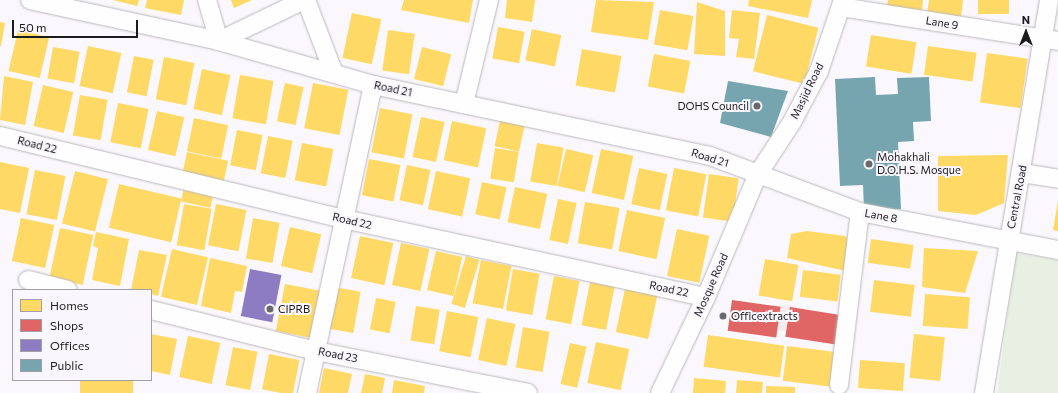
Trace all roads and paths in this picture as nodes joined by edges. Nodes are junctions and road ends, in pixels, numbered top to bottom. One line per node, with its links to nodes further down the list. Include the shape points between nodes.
1 (30, 0): 7 (street, Road 21)
2 (207, 0): 7 (street)
3 (305, 0): 7 (street); 9 (street)
4 (489, 0): 11 (street)
5 (1049, 0): 8 (street, Central Road)
6 (842, 4): 8 (street, Lane 9); 14 (street, Masjid Road, via 819,71 792,122)
7 (219, 40): 9 (street, Road 21)
8 (1050, 40): 13 (street, Central Road)
9 (332, 71): 10 (street, Road 21)
10 (373, 85): 11 (street, Road 21); 17 (street)
11 (464, 104): 14 (street, Road 21, via 710,156)
12 (0, 136): 17 (street, Road 22)
13 (1022, 173): 15 (street); 18 (street, Central Road)
14 (758, 174): 16 (street, Lane 8); 22 (street, Mosque Road)
15 (1058, 179)
16 (860, 212): 18 (street, Lane 8); 25 (street)
17 (344, 219): 22 (street, Road 22); 24 (street)
18 (1008, 241): 19 (street, Lane 8); 29 (street, Central Road)
19 (1058, 250)
20 (28, 280): 21 (street)
21 (64, 289)
22 (706, 297): 28 (street, Mosque Road)
23 (152, 310): 24 (street, Road 23)
24 (316, 351): 26 (street); 27 (street, Road 23)
25 (839, 385)
26 (307, 393)
27 (528, 393)
28 (660, 393)
29 (984, 393)

